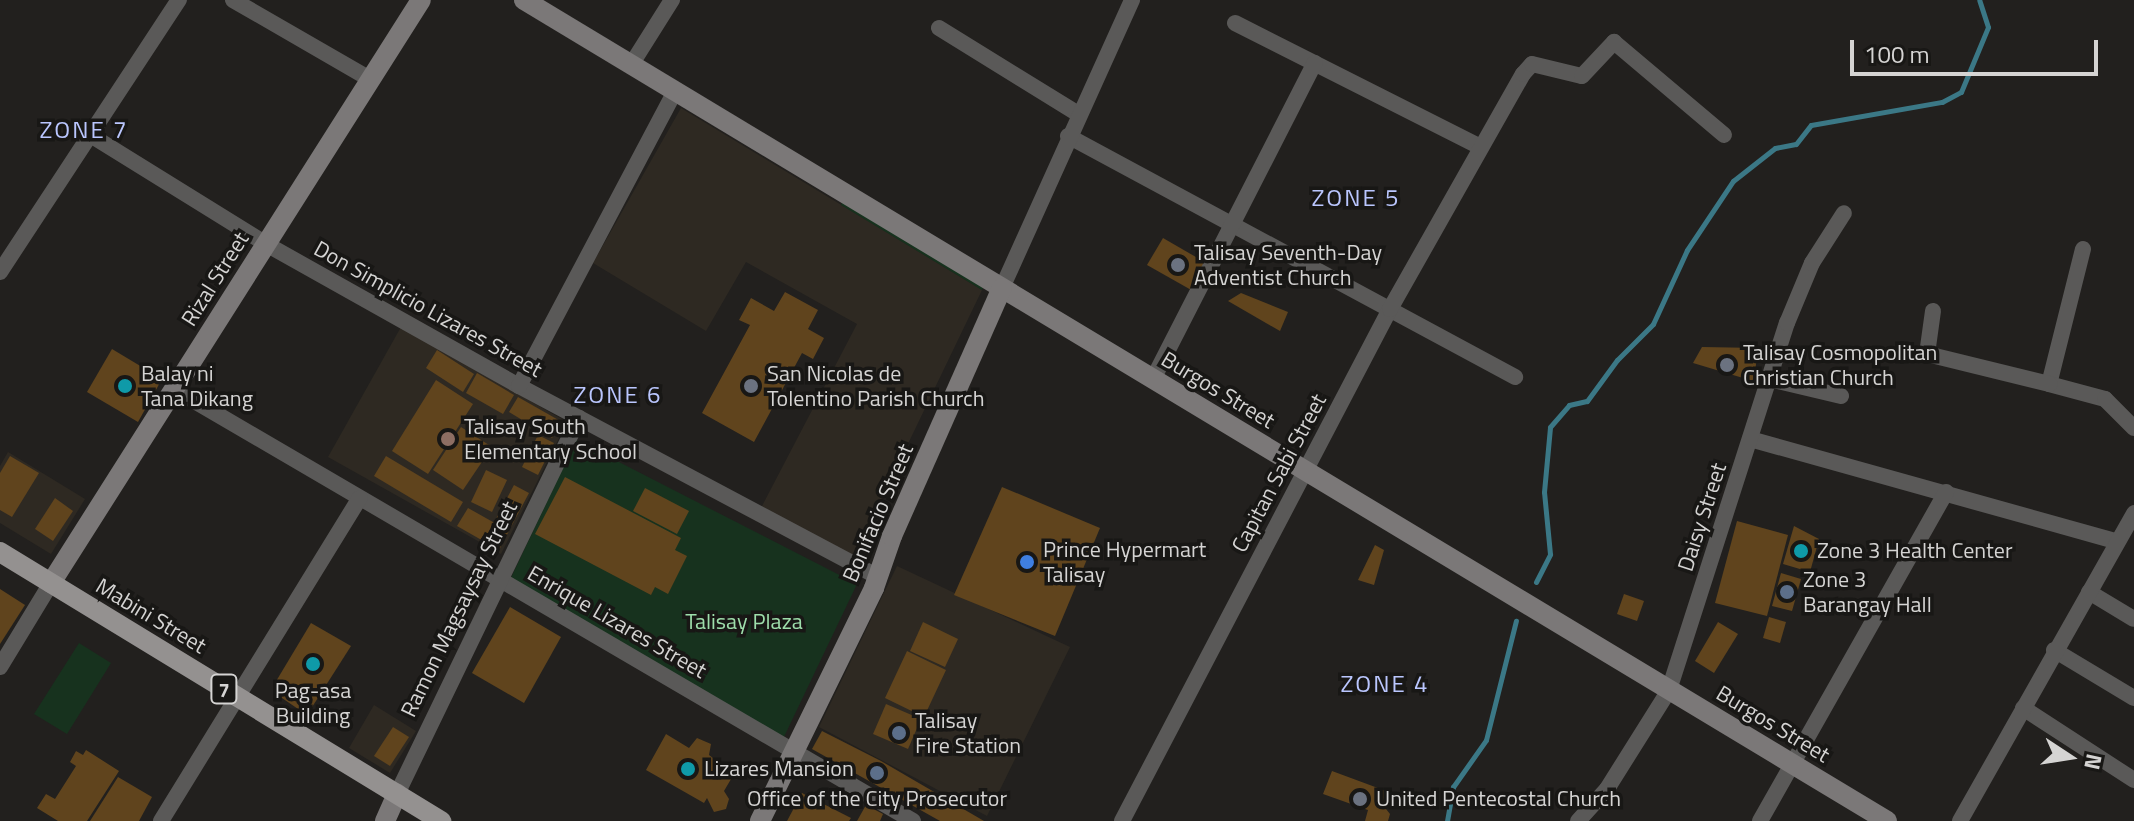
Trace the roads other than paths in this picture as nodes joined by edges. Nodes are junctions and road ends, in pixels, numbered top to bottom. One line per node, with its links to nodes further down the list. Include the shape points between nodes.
1 (179, 0): 15 (street)
2 (233, 0): 11 (street)
3 (421, 0): 11 (street, Rizal Street)
4 (524, 0): 10 (street, Burgos Street)
5 (672, 0): 10 (street)
6 (1132, 0): 13 (street, Bonifacio Street)
7 (1235, 23): 9 (street)
8 (939, 28): 13 (street)
9 (1315, 63): 17 (street); 19 (street)
10 (631, 65): 12 (street, Burgos Street)
11 (370, 79): 20 (street, Rizal Street)
12 (675, 91): 23 (street, Burgos Street); 30 (street)
13 (1078, 114): 16 (street, Bonifacio Street)
14 (1724, 135): 17 (street, Capitan Sabi Street, via 1614,42 1582,76 1532,64)
15 (92, 136): 20 (street, Don Simplicio Lizares Street); 22 (street)
16 (1068, 136): 19 (street); 23 (street, Bonifacio Street)
17 (1480, 147): 24 (street, Capitan Sabi Street)
18 (1844, 213): 28 (street, Daisy Street, via 1803,283)
19 (1232, 224): 24 (street); 27 (street)
20 (266, 244): 30 (street, Don Simplicio Lizares Street); 31 (street, Rizal Street)
21 (2083, 249): 29 (street)
22 (0, 272)
23 (1002, 288): 27 (street, Burgos Street); 42 (street, Bonifacio Street)
24 (1390, 309): 26 (street); 36 (street, Capitan Sabi Street)
25 (1933, 311): 29 (street, via 1927,354)
26 (1515, 377)
27 (1153, 379): 36 (street, Burgos Street)
28 (1769, 379): 32 (street); 35 (street, Daisy Street)
29 (2049, 384): 34 (street, via 2105,399)
30 (519, 386): 33 (street, Don Simplicio Lizares Street)
31 (174, 389): 38 (street, Enrique Lizares Street); 44 (street, Rizal Street)
32 (1841, 396)
33 (579, 418): 42 (street, Don Simplicio Lizares Street); 43 (street, Ramon Magsaysay Street)
34 (2134, 428)
35 (1750, 439): 37 (street); 49 (street, Daisy Street)
36 (1305, 471): 49 (street, Burgos Street); 63 (street, Capitan Sabi Street)
37 (1946, 492): 40 (street); 54 (street)
38 (360, 498): 43 (street, Enrique Lizares Street); 50 (street)
39 (2134, 513): 40 (street)
40 (2116, 541): 45 (street)
41 (0, 552): 44 (main road, Mabini Street / 7)
42 (877, 576): 53 (street, Bonifacio Street)
43 (499, 579): 53 (street, Enrique Lizares Street); 56 (street, Ramon Magsaysay Street)
44 (51, 583): 48 (street, Rizal Street); 50 (main road, Mabini Street / 7)
45 (2089, 592): 46 (street); 47 (street)
46 (2134, 619)
47 (2054, 650): 51 (street); 52 (street)
48 (0, 667)
49 (1669, 690): 54 (street, Burgos Street); 64 (street, Daisy Street, via 1607,789)
50 (237, 697): 56 (main road, Mabini Street / 7); 58 (street)
51 (2134, 698)
52 (2023, 708): 55 (street); 67 (street)
53 (795, 752): 57 (street, Enrique Lizares Street); 61 (street, Bonifacio Street)
54 (1793, 764): 65 (street); 66 (street, Burgos Street)
55 (2134, 780)
56 (397, 794): 59 (street, Ramon Magsaysay Street); 60 (main road, Mabini Street / 7)
57 (889, 815): 62 (street, Enrique Lizares Street)
58 (161, 821)
59 (385, 821)
60 (441, 821)
61 (760, 821)
62 (913, 821)
63 (1122, 821)
64 (1578, 821)
65 (1760, 821)
66 (1887, 821)
67 (1960, 821)

